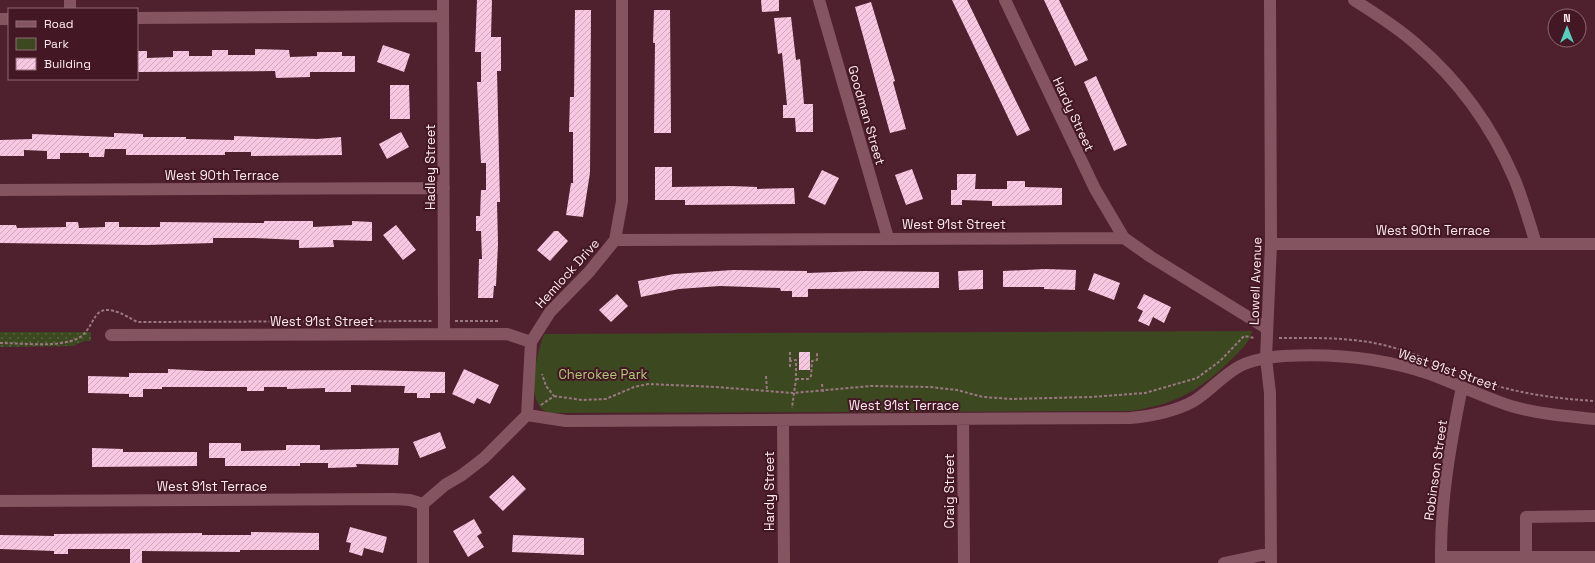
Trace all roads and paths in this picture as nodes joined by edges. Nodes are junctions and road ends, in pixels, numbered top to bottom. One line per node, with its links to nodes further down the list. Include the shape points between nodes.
1 (443, 0): 7 (street, Hadley Street)
2 (622, 0): 13 (street, Hemlock Drive, via 622,200)
3 (820, 0): 11 (street, Goodman Street)
4 (1005, 0): 12 (street, Hardy Street, via 1095,190)
5 (1270, 0): 14 (street, Lowell Avenue)
6 (1354, 0): 15 (street, via 1416,44 1469,102 1492,136 1514,178)
7 (443, 16): 8 (street); 9 (street, Hadley Street)
8 (138, 18)
9 (444, 188): 10 (street, West 90th Terrace); 18 (street, Hadley Street)
10 (0, 190)
11 (888, 238): 12 (street, West 91st Street); 13 (street, West 91st Street)
12 (1124, 238): 17 (street)
13 (615, 240): 21 (street, Hemlock Drive, via 589,272 550,312)
14 (1271, 244): 15 (street, West 90th Terrace); 17 (street, Lowell Avenue)
15 (1536, 244): 16 (street, West 90th Terrace)
16 (1595, 244)
17 (1266, 328): 24 (street, Lowell Avenue)
18 (444, 334): 19 (street, West 91st Street); 21 (street, West 91st Street, via 508,334)
19 (111, 335)
20 (1250, 338): 33 (path, via 1244,336 1220,361 1196,378 1145,394 1012,399 984,397 958,390 930,387 871,386)
21 (531, 342): 36 (street, Hemlock Drive)
22 (790, 352): 25 (path)
23 (817, 353): 29 (path, via 817,360 812,360 811,376 808,379)
24 (1266, 358): 31 (street, West 91st Street, via 1353,357 1430,374); 37 (street, West 91st Terrace, via 1241,366 1194,401 1152,416); 45 (street, Lowell Avenue, via 1270,393)
25 (790, 360): 27 (path); 29 (path, via 796,360)
26 (542, 367): 35 (path, via 546,386)
27 (790, 368)
28 (766, 376): 32 (path)
29 (796, 379): 34 (path)
30 (822, 384): 33 (path)
31 (1462, 387): 38 (street, West 91st Street, via 1538,412); 46 (street, Robinson Street, via 1446,473 1440,531)
32 (767, 391): 34 (path); 35 (path, via 648,384 634,386 606,399 582,400)
33 (823, 392): 34 (path)
34 (793, 394)
35 (554, 396): 36 (path)
36 (527, 415): 39 (street, West 91st Terrace, via 566,421); 41 (street, via 484,458)
37 (963, 419): 39 (street, West 91st Terrace); 50 (street, Craig Street)
38 (1595, 419)
39 (783, 420): 49 (street, Hardy Street)
40 (0, 501): 41 (street, West 91st Terrace, via 394,499)
41 (423, 504): 48 (street)
42 (1595, 516): 43 (street, via 1526,516)
43 (1526, 557): 44 (street, Robinson Street); 47 (street, Robinson Street)
44 (1595, 557)
45 (1271, 558): 51 (street)
46 (1441, 560): 47 (street, Robinson Street)
47 (1499, 560)
48 (423, 563)
49 (784, 563)
50 (964, 563)
51 (1224, 563)

